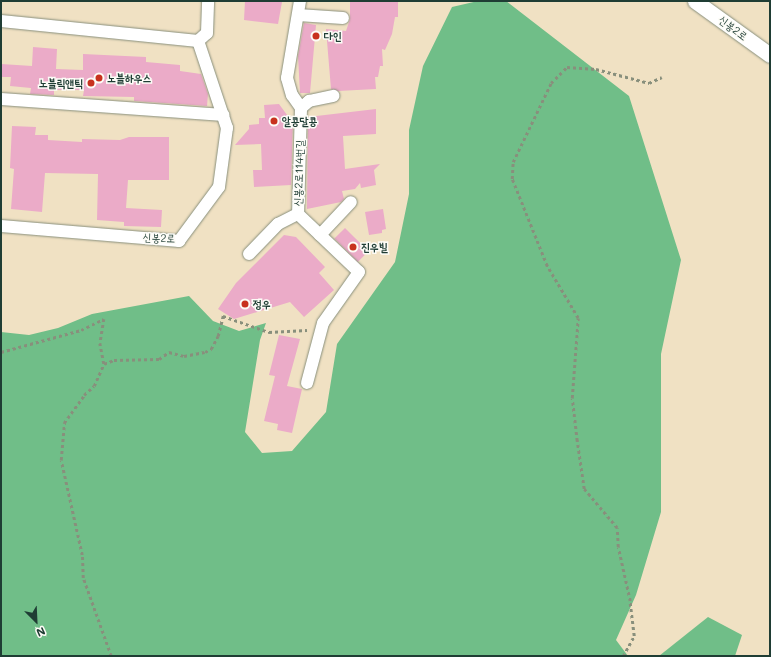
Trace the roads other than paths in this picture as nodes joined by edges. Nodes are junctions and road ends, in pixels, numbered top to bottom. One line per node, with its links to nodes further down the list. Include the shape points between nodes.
1 (208, 1): 7 (street, via 207,33)
2 (300, 1): 4 (street)
3 (695, 1): 8 (street, 신봉2로)
4 (298, 14): 5 (street); 11 (street, via 289,53 287,78 292,95)
5 (343, 18)
6 (1, 21): 7 (street)
7 (198, 41): 12 (street, 신봉2로)
8 (770, 55)
9 (333, 96): 11 (street, via 309,100)
10 (1, 99): 12 (street)
11 (301, 108): 14 (street, 신봉2로114번길)
12 (224, 115): 15 (street, 신봉2로, via 227,128 219,186 179,241)
13 (351, 202): 16 (street)
14 (298, 214): 16 (street, 신봉2로114번길); 17 (street, via 278,224)
15 (1, 226)
16 (320, 235): 18 (street, 신봉2로114번길, via 359,272 333,306 321,330)
17 (249, 254)
18 (307, 383)

